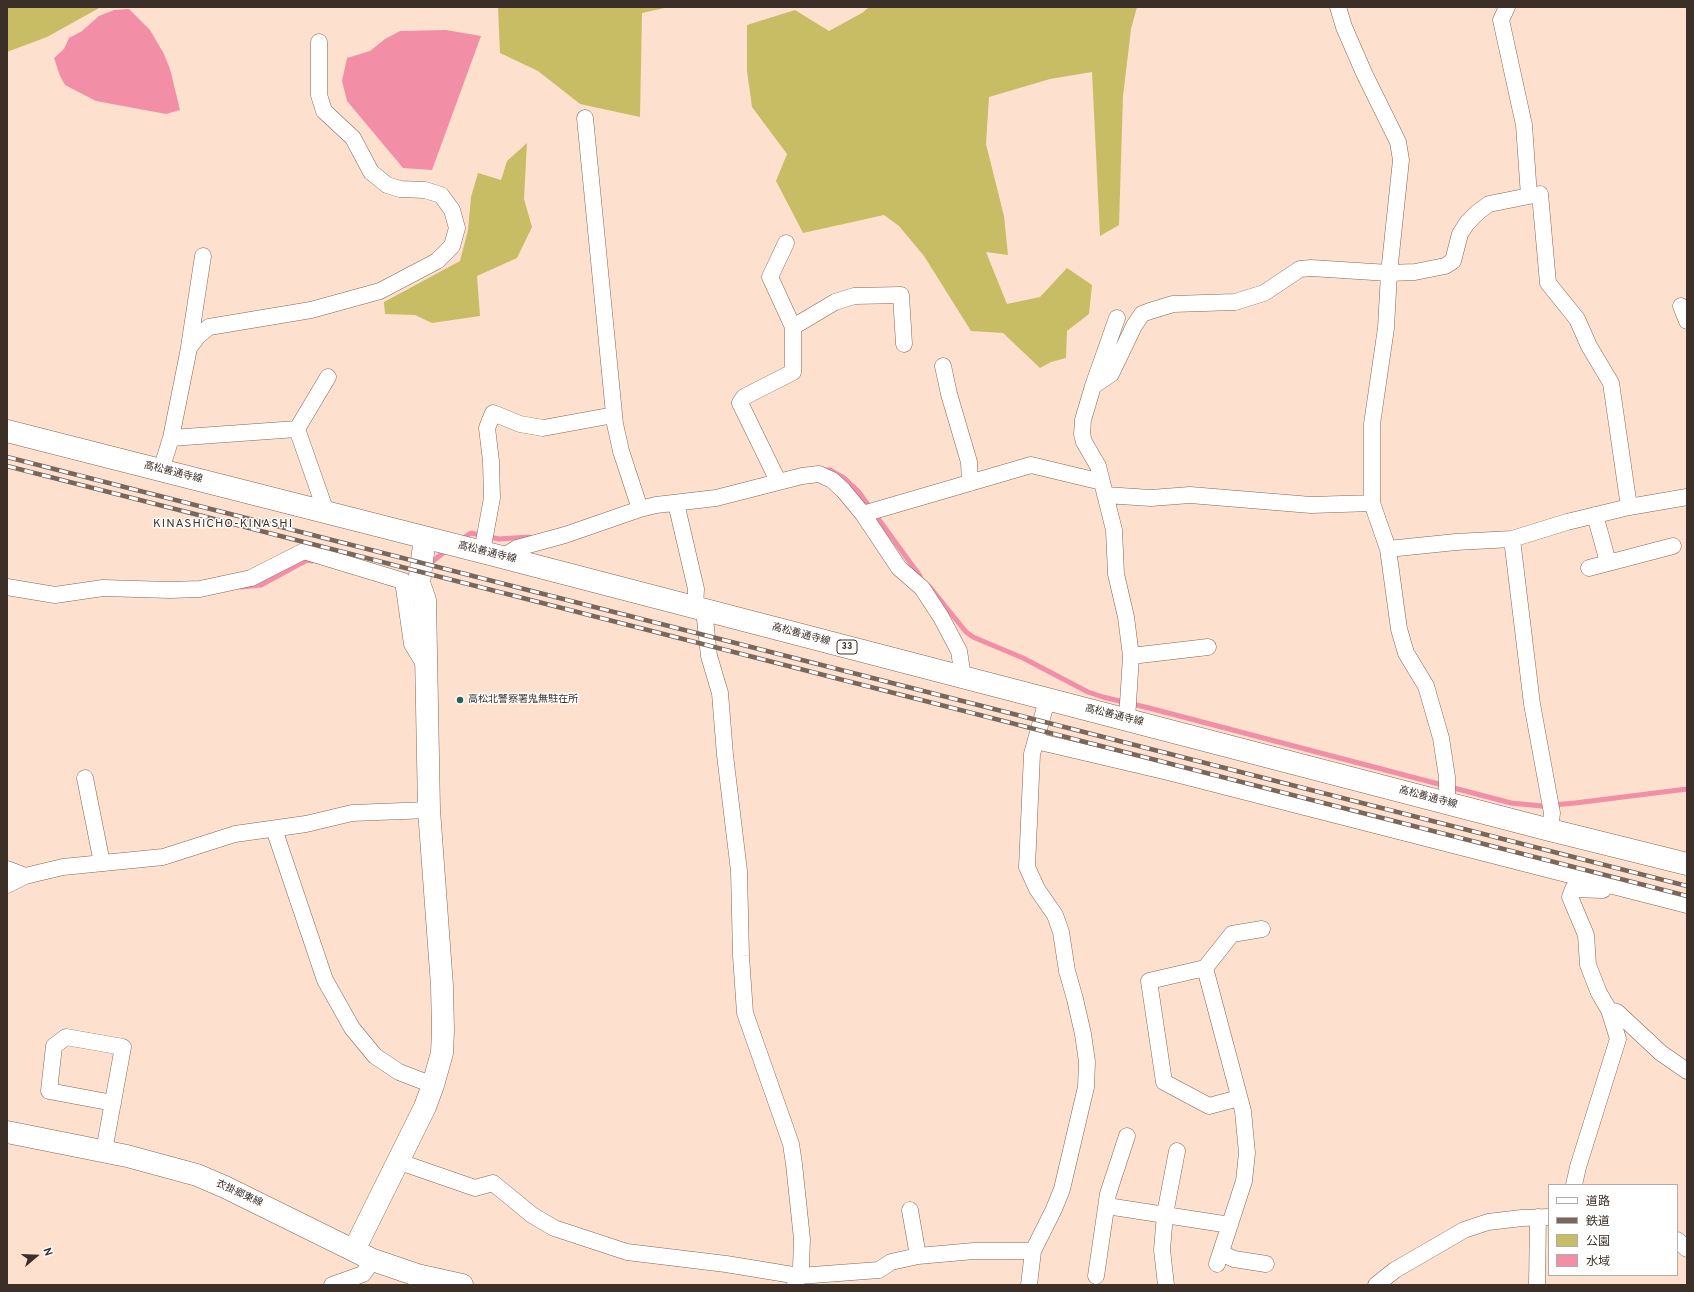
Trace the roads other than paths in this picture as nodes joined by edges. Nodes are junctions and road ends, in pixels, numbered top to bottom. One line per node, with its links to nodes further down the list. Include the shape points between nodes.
1 (1338, 7): 8 (street, via 1344,27 1398,142 1401,160)
2 (1507, 7): 5 (street, via 1501,20 1524,125)
3 (319, 42): 14 (street, via 319,95 324,111 353,138 371,172 387,186 425,190 441,195 452,210 457,228 452,246 437,260 380,291 311,310 209,327)
4 (586, 118): 18 (street)
5 (1529, 196): 8 (street, via 1489,204 1478,212 1460,234 1453,261 1445,266 1415,272); 29 (street, via 1540,194 1548,283 1577,319 1589,346 1611,383)
6 (786, 242): 12 (street, via 770,277)
7 (203, 256): 14 (street)
8 (1389, 273): 17 (street, via 1300,269 1264,293 1235,302 1173,304 1142,314 1110,374); 28 (street, via 1386,328 1372,424)
9 (1681, 306): 11 (street)
10 (1117, 318): 17 (street)
11 (1687, 321)
12 (793, 327): 13 (street, via 835,302 854,296 901,295); 23 (street, via 793,372 744,397 740,403)
13 (904, 344)
14 (189, 348): 21 (street)
15 (942, 366): 24 (street, via 969,462)
16 (328, 377): 19 (street)
17 (1093, 386): 25 (street, via 1083,420 1082,434 1098,466)
18 (614, 415): 30 (street, via 621,451); 38 (street, via 543,428 520,424 493,413 487,428 491,461)
19 (296, 429): 21 (street); 31 (street)
20 (7, 431): 22 (main road, 高松善通寺線 / 33)
21 (170, 438): 22 (street)
22 (161, 470): 31 (main road, 高松善通寺線 / 33)
23 (778, 481): 27 (street, via 716,498); 32 (street, via 820,474 832,480)
24 (970, 483): 25 (street, via 1031,465); 32 (street)
25 (1103, 488): 28 (street, via 1151,498 1190,495 1311,506); 44 (street, via 1114,530 1116,574 1126,617)
26 (1687, 497): 29 (street)
27 (676, 503): 30 (street); 42 (street)
28 (1372, 503): 37 (street)
29 (1629, 507): 33 (street)
30 (640, 509): 38 (street, via 565,535)
31 (326, 512): 34 (main road, 高松善通寺線 / 33)
32 (863, 514): 46 (street, via 899,568 922,588 942,617 959,651)
33 (1595, 515): 35 (street); 39 (street)
34 (425, 538): 38 (main road, 高松善通寺線 / 33); 45 (main road, via 419,583 425,600)
35 (1512, 539): 37 (street); 54 (street, via 1532,704 1552,813)
36 (1673, 546): 39 (street)
37 (1388, 549): 51 (street, via 1399,628 1406,653 1426,686 1441,738 1447,777)
38 (492, 554): 42 (main road, 高松善通寺線 / 33)
39 (1608, 562): 40 (street)
40 (1589, 568)
41 (7, 587): 45 (street, via 56,594 102,588 200,589 251,578 304,551 403,581 412,644)
42 (700, 609): 46 (main road, 高松善通寺線 / 33); 88 (street, via 709,656 720,693 739,871 740,956 745,1013 791,1144 802,1239 801,1268)
43 (1208, 647): 44 (street)
44 (1130, 656): 48 (street)
45 (427, 670): 52 (main road)
46 (963, 677): 47 (main road, 高松善通寺線 / 33)
47 (1047, 700): 48 (main road, 高松善通寺線 / 33); 49 (street)
48 (1127, 719): 51 (main road, 高松善通寺線 / 33)
49 (1036, 741): 60 (street, via 1168,772); 83 (street, via 1032,754 1027,867 1037,889 1055,915 1061,932 1087,1062 1085,1094 1062,1189)
50 (85, 778): 55 (street)
51 (1446, 802): 54 (main road, 高松善通寺線 / 33)
52 (429, 810): 53 (street, via 352,812); 66 (main road, via 444,1030 442,1054)
53 (274, 829): 55 (street, via 235,834 163,857); 66 (street, via 326,980 352,1028 374,1056 399,1072)
54 (1550, 830): 56 (main road, 高松善通寺線 / 33)
55 (102, 863): 58 (street, via 63,867)
56 (1687, 864)
57 (7, 869): 58 (street)
58 (25, 876): 59 (street)
59 (7, 885)
60 (1618, 887): 61 (street); 64 (street, via 1607,891 1573,889 1570,897 1586,935 1588,965)
61 (1687, 905)
62 (1262, 929): 63 (street, via 1232,934)
63 (1205, 968): 67 (street); 67 (street, via 1149,981 1164,1082 1209,1106)
64 (1609, 1010): 65 (street, via 1617,1012 1661,1054); 74 (street, via 1618,1038)
65 (1687, 1071)
66 (433, 1085): 73 (main road)
67 (1239, 1098): 79 (street, via 1243,1111 1247,1153 1244,1180)
68 (113, 1103): 68 (street, via 49,1091 54,1046 66,1037 122,1047); 72 (street)
69 (7, 1132): 72 (main road, 衣掛郷東線)
70 (1127, 1136): 75 (street, via 1108,1194)
71 (1177, 1150): 77 (street)
72 (104, 1151): 82 (main road, 衣掛郷東線, via 197,1175)
73 (397, 1161): 82 (main road); 88 (street, via 475,1188 493,1183 532,1215 554,1228 627,1252 726,1264)
74 (1574, 1184)
75 (1107, 1206): 77 (street); 87 (street)
76 (910, 1210): 84 (street)
77 (1165, 1214): 79 (street); 92 (street, via 1162,1250)
78 (1544, 1217): 93 (street, via 1488,1222 1464,1230 1395,1270); 94 (street)
79 (1230, 1225): 86 (street, via 1219,1258)
80 (1678, 1241): 81 (street)
81 (1687, 1249)
82 (354, 1250): 85 (main road, 衣掛郷東線)
83 (1033, 1251): 84 (street, via 974,1251); 91 (street)
84 (918, 1256): 88 (street, via 891,1262 879,1270)
85 (373, 1260): 89 (street, via 363,1274); 90 (main road, 衣掛郷東線, via 417,1275)
86 (1266, 1264)
87 (1096, 1276)
88 (797, 1281)
89 (332, 1285)
90 (462, 1285)
91 (1029, 1285)
92 (1166, 1285)
93 (1376, 1285)
94 (1537, 1285)

